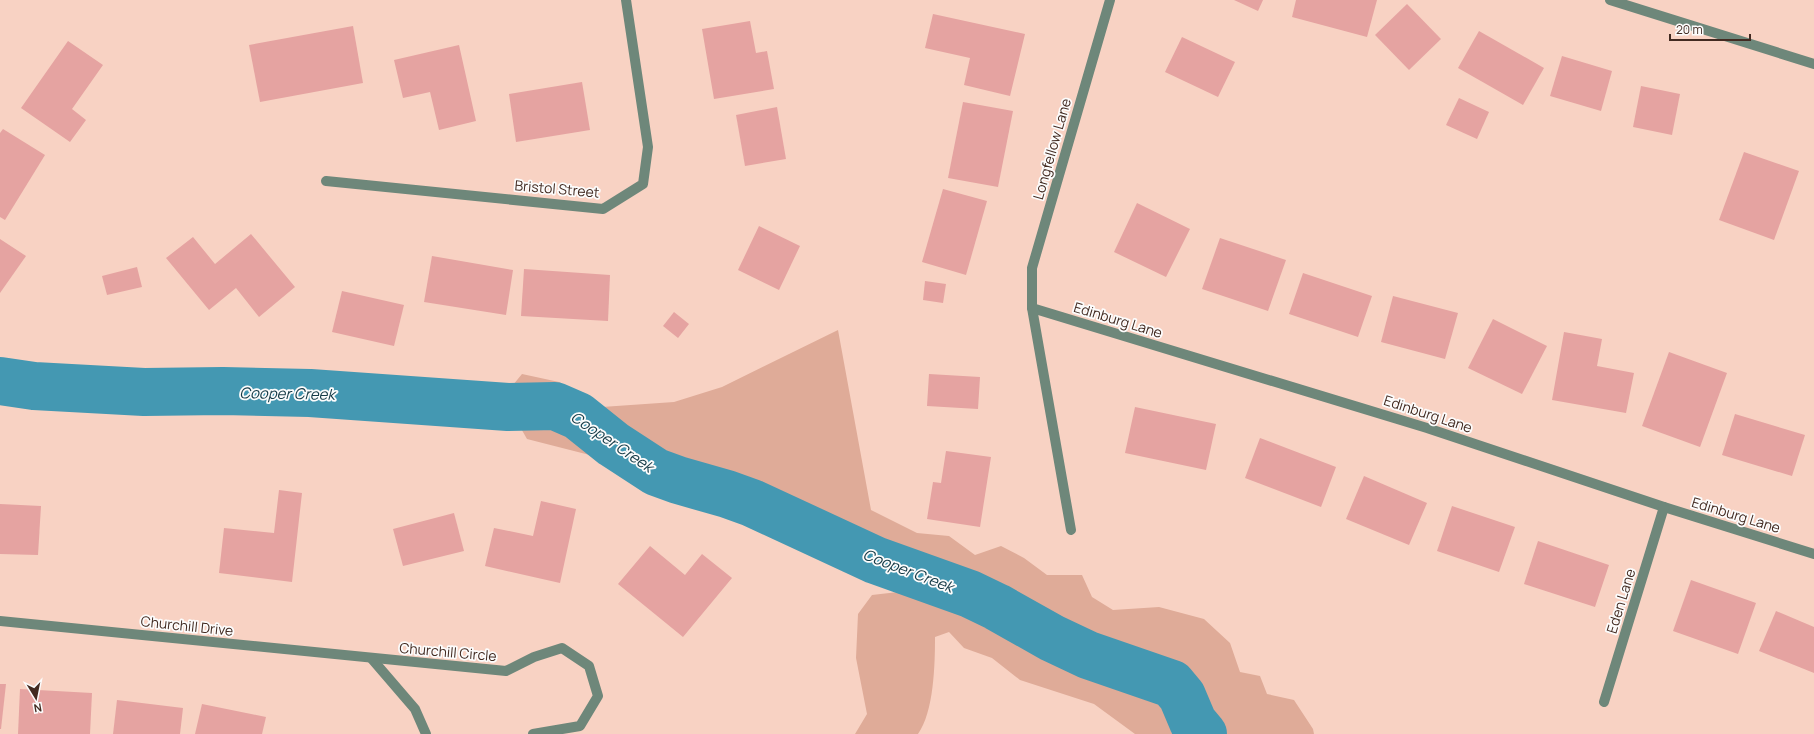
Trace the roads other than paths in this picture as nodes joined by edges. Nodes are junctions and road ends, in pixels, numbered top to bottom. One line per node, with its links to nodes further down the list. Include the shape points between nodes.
1 (626, 0): 5 (street, Bristol Street, via 648,147 644,184 603,209)
2 (1110, 0): 6 (street, Longfellow Lane, via 1032,268)
3 (1610, 0): 4 (street)
4 (1814, 64)
5 (326, 181)
6 (1032, 308): 7 (street, Edinburg Lane, via 1427,428); 8 (street, Longfellow Lane)
7 (1664, 508): 9 (street, Edinburg Lane); 12 (street, Eden Lane)
8 (1071, 530)
9 (1814, 554)
10 (0, 621): 11 (street, Churchill Drive)
11 (372, 659): 13 (street, via 415,709); 14 (street, Churchill Circle, via 506,671 534,657 562,648 589,666 598,696 580,726)
12 (1604, 702)
13 (426, 734)
14 (533, 734)

